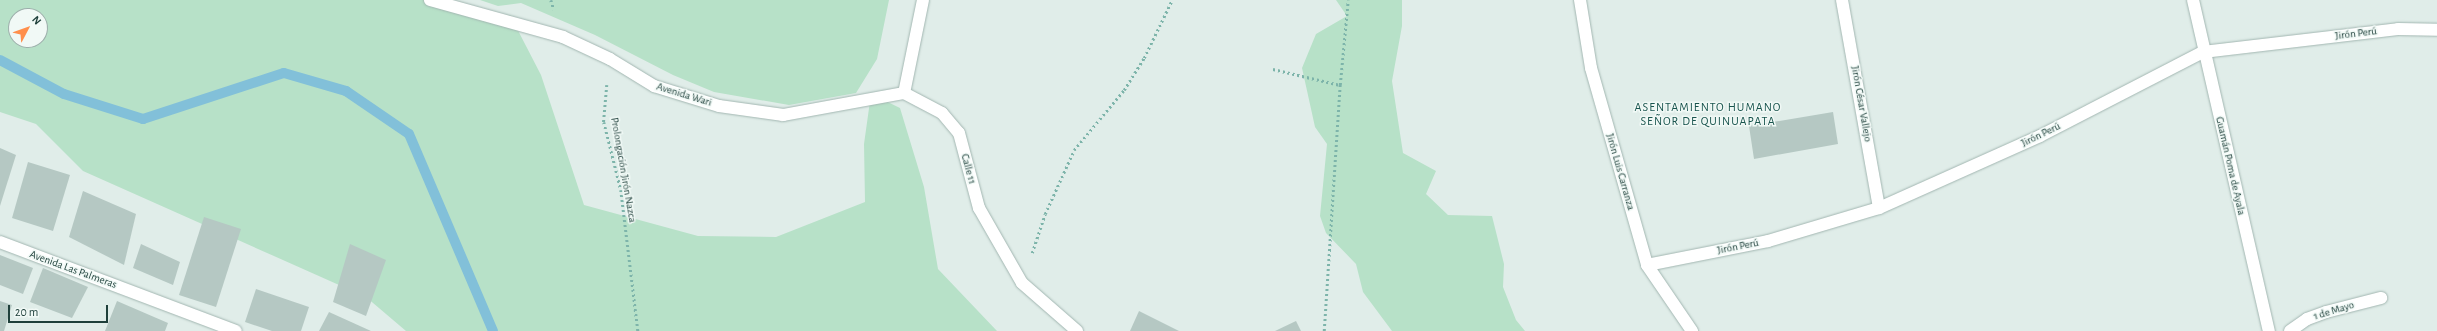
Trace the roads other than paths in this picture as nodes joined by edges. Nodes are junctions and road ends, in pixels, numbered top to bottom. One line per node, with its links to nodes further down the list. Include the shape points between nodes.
1 (430, 0): 8 (street, Avenida Wari, via 563,37 610,59 654,86 719,106 784,115)
2 (923, 0): 8 (street)
3 (1580, 0): 11 (street, Jirón Luis Carranza, via 1591,68)
4 (1842, 0): 9 (street, Jirón César Vallejo)
5 (2193, 0): 7 (street, Guamán Poma de Ayala)
6 (2437, 30): 7 (street, Jirón Perú, via 2398,29)
7 (2204, 52): 9 (street, Jirón Perú, via 2040,136); 16 (street, Guamán Poma de Ayala)
8 (904, 93): 14 (street, Calle 11, via 942,113 959,133 979,208 1022,283)
9 (1879, 208): 11 (street, Jirón Perú, via 1768,241)
10 (0, 242): 13 (street, Avenida Las Palmeras)
11 (1647, 265): 15 (street, Jirón Luis Carranza)
12 (2381, 298): 17 (street, 1 de Mayo, via 2326,312 2307,319)
13 (236, 331)
14 (1077, 331)
15 (1692, 331)
16 (2269, 331)
17 (2290, 331)

